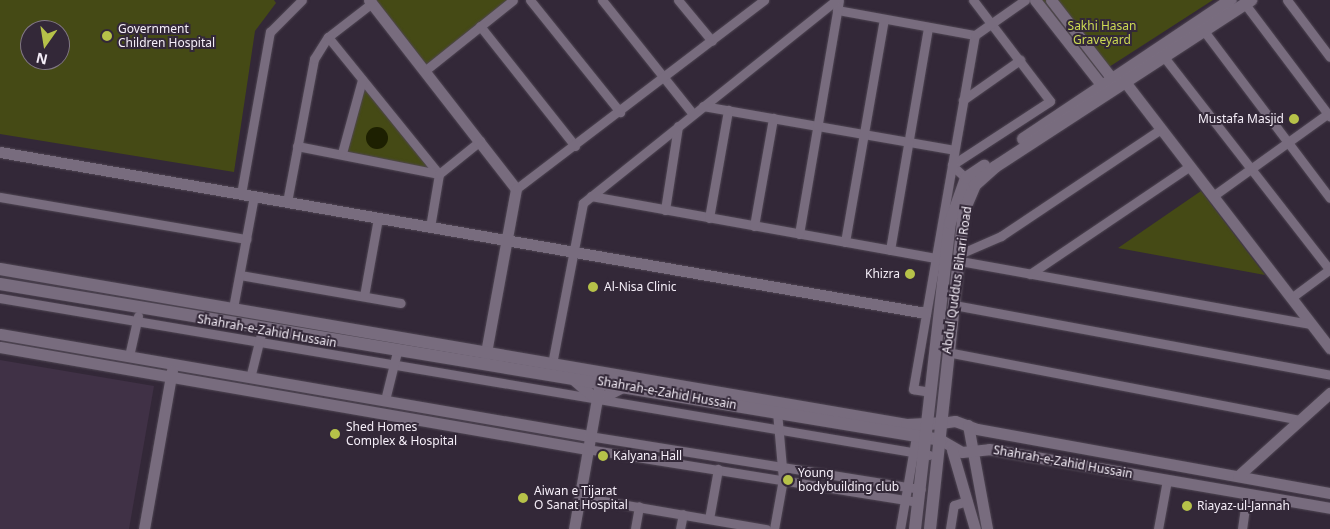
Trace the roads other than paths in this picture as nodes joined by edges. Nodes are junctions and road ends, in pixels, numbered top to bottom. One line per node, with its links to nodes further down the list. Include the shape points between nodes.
1 (513, 0): 21 (street)
2 (530, 0): 37 (street)
3 (602, 0): 31 (street)
4 (678, 0): 26 (street)
5 (748, 0): 17 (street)
6 (764, 0): 17 (street)
7 (838, 0): 18 (street); 35 (street)
8 (972, 0): 20 (street)
9 (1025, 0): 20 (street)
10 (1035, 0): 33 (street)
11 (1051, 0): 33 (street)
12 (1231, 0): 33 (main road)
13 (1287, 0): 28 (street)
14 (300, 1): 59 (street, via 270,32)
15 (370, 2): 25 (street); 30 (street)
16 (1248, 2): 23 (main road); 39 (street)
17 (754, 8): 26 (street)
18 (837, 10): 19 (street); 41 (street)
19 (884, 19): 22 (street); 44 (street)
20 (993, 24): 24 (street); 29 (street)
21 (480, 26): 30 (street); 49 (street)
22 (928, 27): 24 (street); 46 (street)
23 (1204, 31): 27 (main road); 47 (street)
24 (975, 35): 34 (street)
25 (328, 37): 32 (street); 48 (street, via 309,76)
26 (712, 41): 31 (street)
27 (1164, 57): 33 (main road); 55 (street)
28 (1330, 57)
29 (1020, 60): 34 (street); 53 (street, via 1050,101)
30 (427, 70): 45 (street)
31 (665, 78): 37 (street); 38 (street)
32 (362, 80): 52 (street); 56 (street)
33 (1113, 85): 43 (street); 57 (main road)
34 (963, 100): 50 (street)
35 (703, 106): 36 (street); 38 (street)
36 (728, 110): 40 (street); 68 (street)
37 (620, 112): 49 (street)
38 (693, 114): 42 (street)
39 (1329, 116): 47 (street)
40 (773, 118): 41 (street); 69 (street)
41 (818, 125): 44 (street); 71 (street)
42 (678, 126): 61 (street); 66 (street)
43 (1161, 129): 54 (street); 77 (street, via 1001,236)
44 (864, 133): 46 (street); 74 (street)
45 (480, 141): 56 (street); 58 (street)
46 (908, 141): 50 (street); 75 (street)
47 (1286, 143): 55 (street); 64 (street)
48 (297, 146): 52 (street); 65 (street)
49 (575, 146): 58 (street)
50 (954, 150): 53 (street)
51 (0, 152): 59 (street)
52 (342, 153): 56 (street)
53 (952, 165): 57 (street); 78 (street)
54 (1190, 166): 62 (street); 81 (street)
55 (1250, 170): 62 (street); 80 (street)
56 (439, 174): 70 (street)
57 (970, 182): 77 (main road, Abdul Quddus Bihari Road, via 964,211); 115 (main road, Abdul Quddus Bihari Road, via 950,223)
58 (516, 189): 73 (street)
59 (241, 194): 60 (street)
60 (254, 196): 65 (street); 72 (street)
61 (592, 196): 66 (street); 76 (street, via 583,203)
62 (1213, 196): 86 (street)
63 (0, 197): 72 (street)
64 (1330, 198)
65 (288, 202): 67 (street)
66 (665, 210): 68 (street)
67 (378, 218): 70 (street); 84 (street)
68 (709, 218): 69 (street)
69 (754, 226): 71 (street)
70 (430, 227): 73 (street)
71 (799, 234): 74 (street)
72 (246, 239): 82 (street)
73 (505, 240): 76 (street); 102 (street)
74 (845, 242): 75 (street)
75 (890, 250): 78 (street)
76 (572, 252): 92 (street); 107 (street)
77 (961, 257): 81 (street); 88 (main road, Abdul Quddus Bihari Road)
78 (935, 258): 92 (street)
79 (0, 269): 90 (main road, Shahrah-e-Zahid Hussain)
80 (1330, 269): 86 (street)
81 (1030, 274): 94 (street)
82 (240, 275): 84 (street); 90 (street)
83 (0, 284): 89 (main road, Shahrah-e-Zahid Hussain)
84 (364, 296): 87 (street)
85 (0, 298): 93 (street)
86 (1291, 298): 94 (street)
87 (401, 303)
88 (954, 305): 101 (main road, Abdul Quddus Bihari Road); 108 (street)
89 (139, 308): 93 (street); 95 (main road, Shahrah-e-Zahid Hussain)
90 (233, 308): 91 (main road, Shahrah-e-Zahid Hussain)
91 (246, 311): 95 (main road); 102 (main road, Shahrah-e-Zahid Hussain)
92 (925, 313): 115 (street, via 913,389)
93 (137, 321): 98 (street); 103 (street)
94 (1309, 324): 100 (street)
95 (242, 327): 96 (main road, Shahrah-e-Zahid Hussain)
96 (262, 330): 98 (street); 104 (main road, Shahrah-e-Zahid Hussain)
97 (0, 334): 103 (street)
98 (256, 342): 104 (street); 110 (street)
99 (0, 347): 109 (street)
100 (1330, 348)
101 (947, 352): 120 (street); 121 (main road, Abdul Quddus Bihari Road)
102 (486, 353): 105 (main road, Shahrah-e-Zahid Hussain)
103 (129, 356): 106 (street)
104 (395, 358): 111 (main road, Shahrah-e-Zahid Hussain); 117 (street); 118 (street)
105 (536, 362): 107 (main road, Shahrah-e-Zahid Hussain); 111 (street)
106 (173, 364): 109 (street); 110 (street)
107 (552, 364): 112 (main road, Shahrah-e-Zahid Hussain)
108 (1330, 375)
109 (170, 377): 127 (street); 149 (street)
110 (250, 378): 117 (street)
111 (571, 378): 113 (main road, Shahrah-e-Zahid Hussain); 118 (street)
112 (643, 380): 114 (street); 123 (main road, Shahrah-e-Zahid Hussain)
113 (600, 382): 114 (main road, Shahrah-e-Zahid Hussain); 118 (street)
114 (625, 386): 118 (street); 119 (main road, Shahrah-e-Zahid Hussain)
115 (931, 392): 123 (main road, Abdul Quddus Bihari Road)
116 (1330, 393): 120 (street)
117 (386, 400): 125 (street)
118 (597, 400): 124 (street); 125 (street)
119 (777, 412): 123 (main road, Shahrah-e-Zahid Hussain); 124 (street)
120 (1300, 420): 134 (street)
121 (941, 423): 122 (street, Shahrah-e-Zahid Hussain, via 955,421); 123 (main road, Shahrah-e-Zahid Hussain); 126 (main road, Abdul Quddus Bihari Road)
122 (968, 425): 129 (street); 134 (street, Shahrah-e-Zahid Hussain)
123 (921, 431): 126 (main road, Shahrah-e-Zahid Hussain); 130 (main road, Abdul Quddus Bihari Road)
124 (778, 432): 130 (street); 132 (street)
125 (589, 436): 127 (street); 132 (street)
126 (942, 440): 128 (street); 131 (main road, Abdul Quddus Bihari Road)
127 (588, 449): 133 (street); 141 (street)
128 (952, 450): 129 (street, Shahrah-e-Zahid Hussain); 143 (street)
129 (969, 452): 136 (street, Shahrah-e-Zahid Hussain, via 989,449); 160 (street)
130 (919, 454): 131 (street); 137 (street); 138 (main road, Abdul Quddus Bihari Road)
131 (939, 456): 157 (main road, Abdul Quddus Bihari Road)
132 (782, 467): 135 (street); 137 (street)
133 (718, 469): 135 (street); 148 (street)
134 (1238, 476): 139 (street, Shahrah-e-Zahid Hussain)
135 (783, 480): 142 (street); 154 (street)
136 (1167, 480): 140 (street, Shahrah-e-Zahid Hussain); 161 (street)
137 (907, 487): 138 (street); 142 (street)
138 (921, 489): 144 (main road, Abdul Quddus Bihari Road)
139 (1330, 492)
140 (1248, 494): 146 (street, Shahrah-e-Zahid Hussain); 162 (street)
141 (580, 497): 145 (street); 150 (street)
142 (905, 500): 144 (street); 155 (street)
143 (968, 501): 158 (street, via 954,505); 159 (street)
144 (919, 502): 156 (main road, Abdul Quddus Bihari Road)
145 (639, 506): 147 (street); 151 (street)
146 (1330, 508)
147 (683, 514): 148 (street); 152 (street)
148 (709, 519): 153 (street)
149 (144, 529)
150 (574, 529)
151 (636, 529)
152 (680, 529)
153 (766, 529)
154 (774, 529)
155 (900, 529)
156 (915, 529)
157 (930, 529)
158 (950, 529)
159 (975, 529)
160 (987, 529)
161 (1158, 529)
162 (1242, 529)

